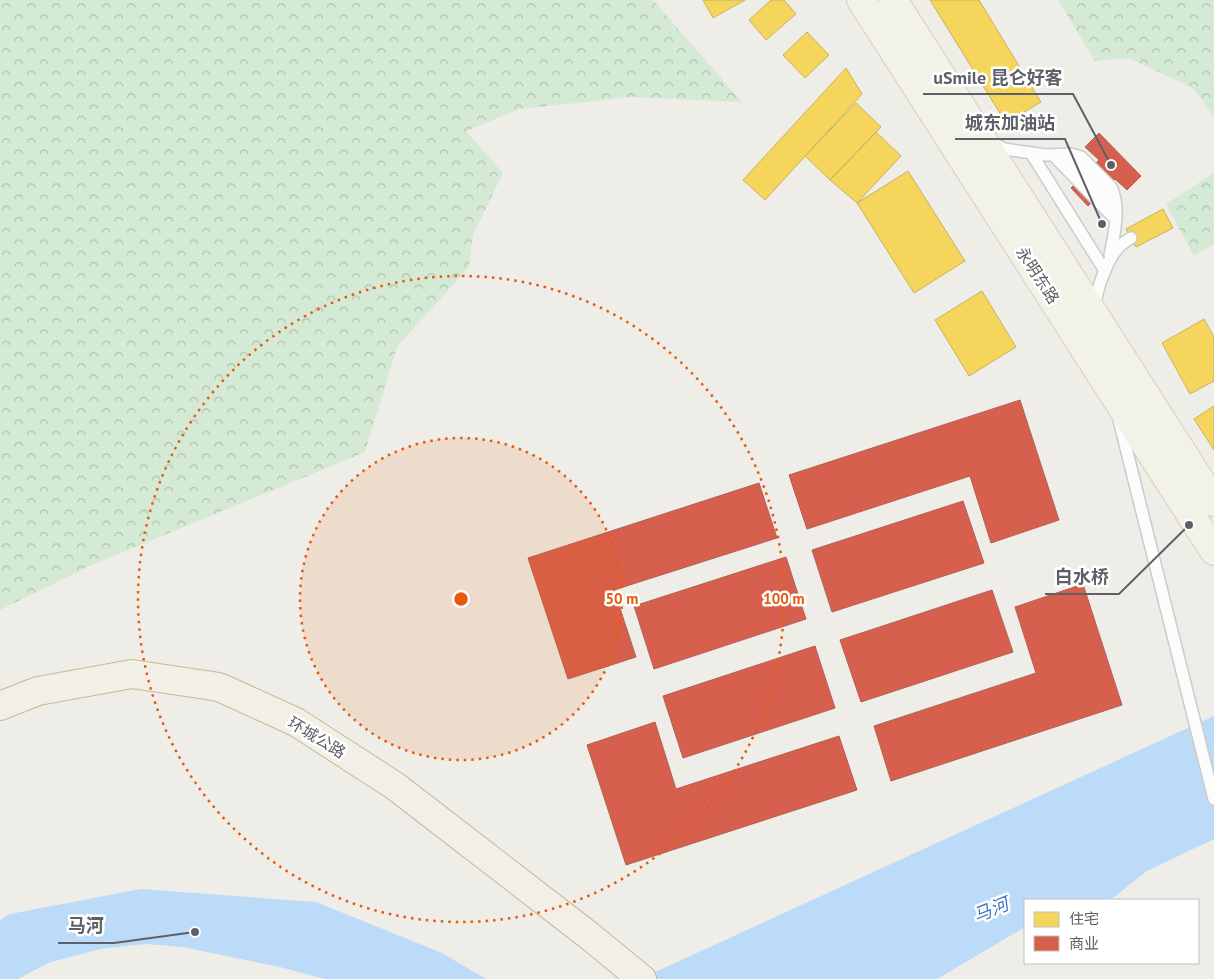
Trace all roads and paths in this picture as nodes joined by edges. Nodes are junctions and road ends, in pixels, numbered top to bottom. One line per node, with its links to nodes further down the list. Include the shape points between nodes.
1 (861, 0): 12 (main road, 永明东路)
2 (893, 0): 3 (main road, 永明东路)
3 (978, 134): 4 (lane, via 1004,149); 9 (main road, 永明东路)
4 (1031, 153): 5 (lane); 8 (lane)
5 (1053, 155): 6 (lane); 6 (lane, via 1081,157 1114,193)
6 (1115, 219): 8 (lane)
7 (1131, 238): 8 (lane, via 1114,253)
8 (1107, 268): 9 (lane, via 1096,295)
9 (1095, 316): 10 (lane); 13 (main road, 永明东路)
10 (1101, 344)
11 (1106, 363): 12 (lane)
12 (1112, 391): 14 (main road, 永明东路); 16 (lane)
13 (1214, 502)
14 (1214, 551)
15 (0, 706): 17 (highway, 环城公路, via 38,690 132,674 219,687 296,722 395,786)
16 (1214, 799)
17 (642, 979)

